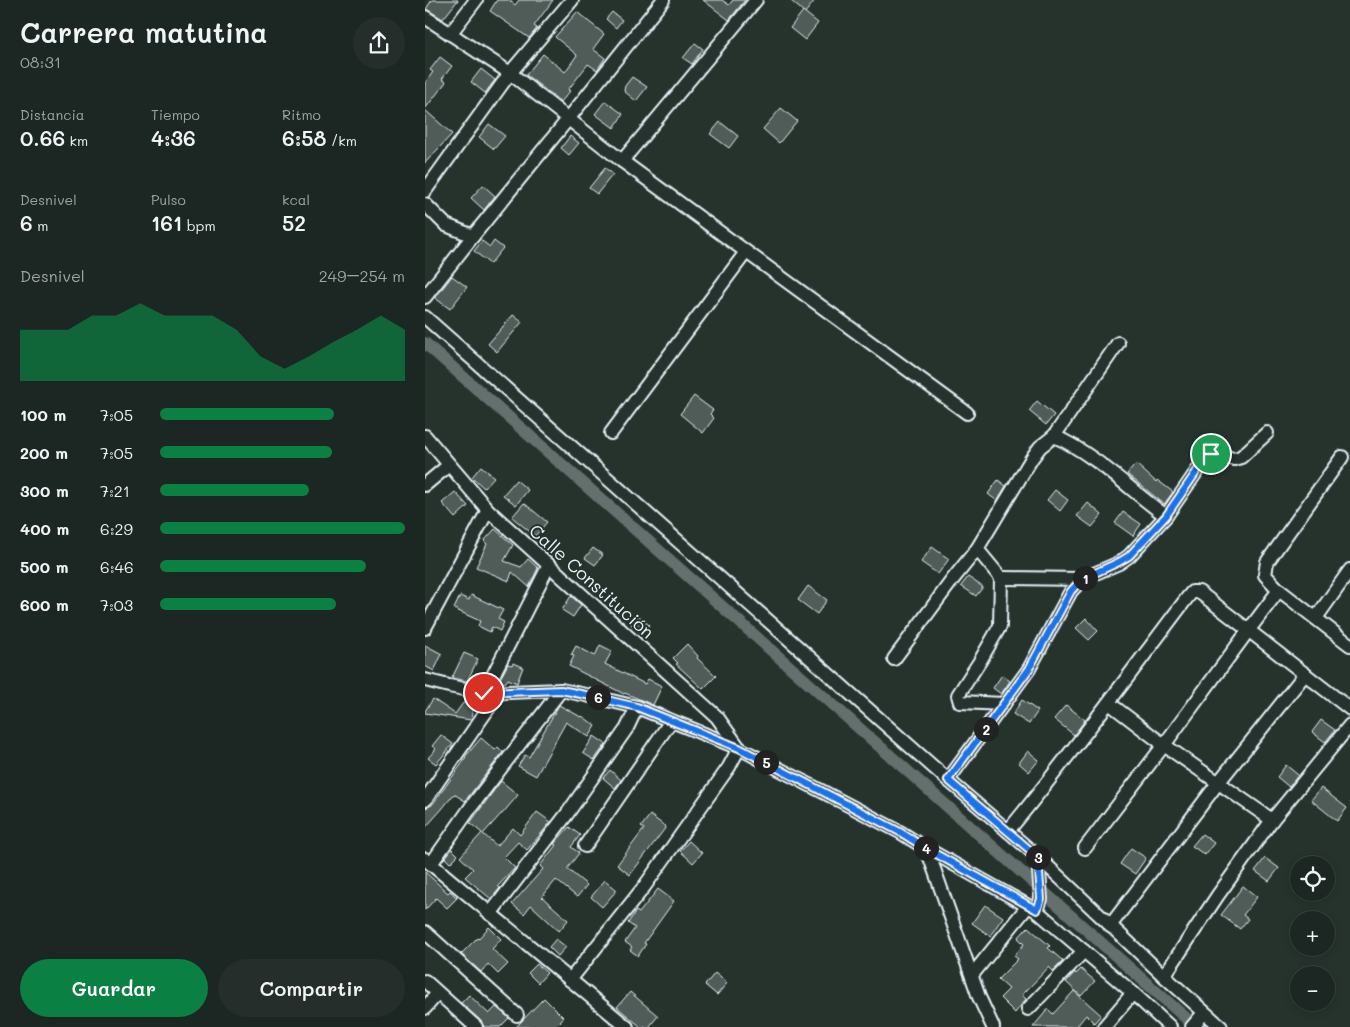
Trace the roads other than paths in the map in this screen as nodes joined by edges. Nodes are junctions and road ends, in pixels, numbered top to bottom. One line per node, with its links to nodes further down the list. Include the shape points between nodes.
1 (476, 0): 6 (street)
2 (572, 0): 7 (street)
3 (663, 0): 8 (street)
4 (756, 0): 9 (street)
5 (425, 16): 6 (street)
6 (450, 34): 7 (street)
7 (510, 73): 8 (street); 10 (street)
8 (569, 118): 9 (street); 12 (street)
9 (622, 161): 13 (street)
10 (425, 191)
11 (425, 204): 12 (street, via 445,225)
12 (473, 236): 14 (street)
13 (746, 252): 17 (street); 18 (street)
14 (425, 297)
15 (425, 317): 51 (street)
16 (1117, 343): 21 (street)
17 (967, 412)
18 (611, 433)
19 (1267, 433): 26 (street, via 1241,457 1234,459 1211,454 1206,458)
20 (425, 436): 23 (street, Calle Constitución)
21 (1054, 436): 26 (street, via 1069,442); 27 (street, via 1032,458)
22 (1342, 457): 32 (street, via 1267,562 1265,575)
23 (449, 465): 24 (street); 25 (street, Calle Constitución)
24 (425, 485)
25 (488, 510): 28 (street, Calle Constitución); 34 (street)
26 (1166, 516): 31 (street, via 1129,556)
27 (977, 549): 30 (street); 37 (street)
28 (549, 565): 41 (street); 50 (street, Calle Constitución, via 717,718)
29 (1350, 570): 33 (street)
30 (1001, 578): 31 (street); 44 (street, via 1000,626 958,695 960,702)
31 (1082, 579): 44 (street, via 1071,591 1029,669)
32 (1279, 590): 33 (street); 35 (street)
33 (1316, 618): 36 (street)
34 (425, 628)
35 (1247, 631): 38 (street); 43 (street, via 1199,592 1193,592); 49 (street)
36 (1350, 645)
37 (894, 658)
38 (1305, 674): 46 (street); 52 (street)
39 (425, 680): 41 (street)
40 (561, 690): 42 (street); 45 (street); 59 (street)
41 (484, 693): 42 (street)
42 (499, 693): 53 (street)
43 (1109, 703): 49 (street); 55 (street)
44 (1004, 704): 51 (street)
45 (637, 707): 47 (street); 62 (street, via 611,753)
46 (1350, 709)
47 (671, 720): 50 (street); 56 (street)
48 (1350, 725): 54 (street)
49 (1163, 745): 52 (street); 57 (street)
50 (739, 748): 58 (street); 68 (street, via 644,887)
51 (948, 780): 55 (street)
52 (1218, 783): 54 (street); 63 (street)
53 (425, 800)
54 (1272, 820): 67 (street)
55 (1008, 831): 60 (street)
56 (585, 846)
57 (1085, 848)
58 (927, 849): 61 (street); 66 (street)
59 (428, 861): 62 (street)
60 (1039, 863): 61 (street); 63 (street)
61 (1035, 905): 65 (street); 66 (street)
62 (490, 914): 68 (street)
63 (1110, 926): 67 (street)
64 (425, 932): 74 (street)
65 (1084, 951): 71 (street); 73 (street)
66 (972, 975): 76 (street)
67 (1164, 976): 75 (street)
68 (570, 980): 78 (street)
69 (425, 981): 70 (street)
70 (438, 993): 72 (street); 77 (street)
71 (1133, 993): 79 (street); 80 (street)
72 (425, 1008)
73 (1028, 1009)
74 (517, 1015)
75 (1198, 1019): 81 (street)
76 (987, 1024)
77 (476, 1027)
78 (627, 1027)
79 (1104, 1027)
80 (1170, 1027)
81 (1221, 1027)

